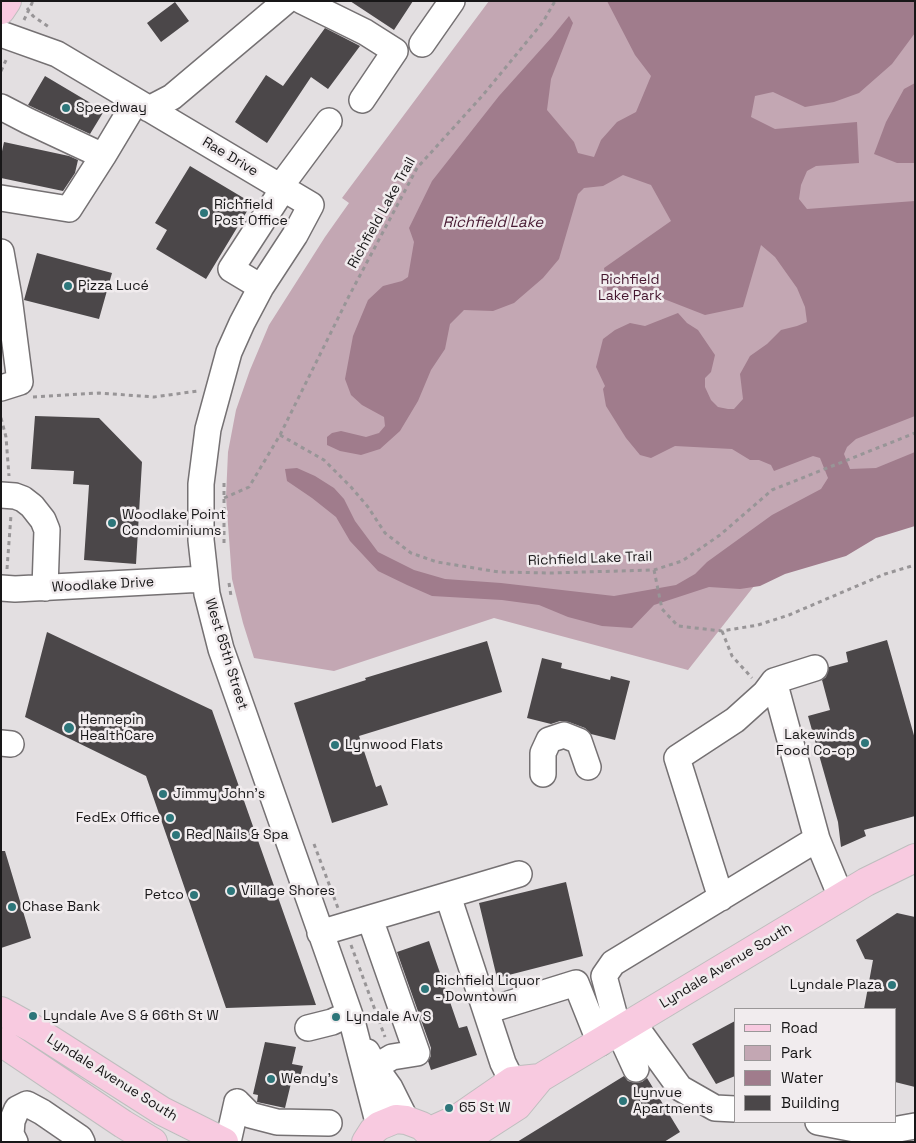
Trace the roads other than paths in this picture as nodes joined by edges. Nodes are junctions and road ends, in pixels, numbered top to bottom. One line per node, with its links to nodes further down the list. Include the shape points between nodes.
1 (286, 1): 7 (street, via 172,97)
2 (302, 1): 6 (street, via 365,32 395,51)
3 (452, 1): 4 (street)
4 (422, 44)
5 (5, 45): 7 (street, Rae Drive, via 56,54)
6 (362, 100)
7 (143, 105): 10 (street); 11 (street, Rae Drive)
8 (1, 107): 10 (street)
9 (329, 121): 11 (street)
10 (103, 156): 12 (street, via 69,209)
11 (281, 188): 13 (street, Rae Drive); 15 (street, via 231,269)
12 (1, 198)
13 (311, 205): 15 (street, West 65th Street)
14 (1, 252): 16 (street, via 9,297)
15 (261, 287): 18 (street, West 65th Street, via 229,352 208,429 201,484 201,540)
16 (10, 385)
17 (1, 495): 20 (street, via 23,500 43,520 47,530)
18 (216, 581): 20 (street, Woodlake Drive); 32 (street, West 65th Street, via 221,649)
19 (1, 588): 20 (street, Woodlake Drive)
20 (45, 588)
21 (815, 668): 22 (street)
22 (770, 687): 25 (street); 30 (street, via 735,720 677,758)
23 (588, 767): 24 (street, via 579,741 564,735 549,740 544,753)
24 (543, 774)
25 (816, 839): 29 (street); 30 (street)
26 (915, 858): 29 (main road, Lyndale Avenue South)
27 (520, 874): 28 (street)
28 (448, 896): 31 (street); 34 (street)
29 (841, 897): 37 (main road, Lyndale Avenue South)
30 (720, 898): 37 (street, via 613,963 604,976)
31 (370, 919): 32 (street); 39 (street, via 417,1053)
32 (320, 933): 35 (street, West 65th Street)
33 (1, 1011): 52 (main road, Lyndale Avenue South, via 162,1111)
34 (486, 1011): 37 (street, via 576,983); 42 (street)
35 (350, 1017): 36 (street); 39 (street, West 65th Street); 48 (street, West 65th Street)
36 (308, 1028)
37 (617, 1032): 40 (street); 41 (main road, Lyndale Avenue South); 43 (street, via 680,1088 715,1108)
38 (1, 1042): 51 (main road)
39 (384, 1062): 47 (street, West 65th Street, via 390,1088)
40 (636, 1069)
41 (540, 1078): 42 (main road, Lyndale Avenue South); 54 (main road, Lyndale Avenue South, via 517,1106)
42 (512, 1081): 47 (main road, Lyndale Avenue South, via 457,1119)
43 (734, 1108)
44 (329, 1123): 53 (street, via 277,1122 250,1115 237,1102)
45 (823, 1123): 46 (street, via 876,1133)
46 (915, 1126)
47 (423, 1131): 48 (main road, Lyndale Avenue South, via 396,1119)
48 (373, 1134)
49 (15, 1142): 50 (street, via 11,1134 12,1121 17,1110 27,1104)
50 (82, 1142)
51 (153, 1142)
52 (224, 1142)
53 (228, 1142)
54 (461, 1142)

